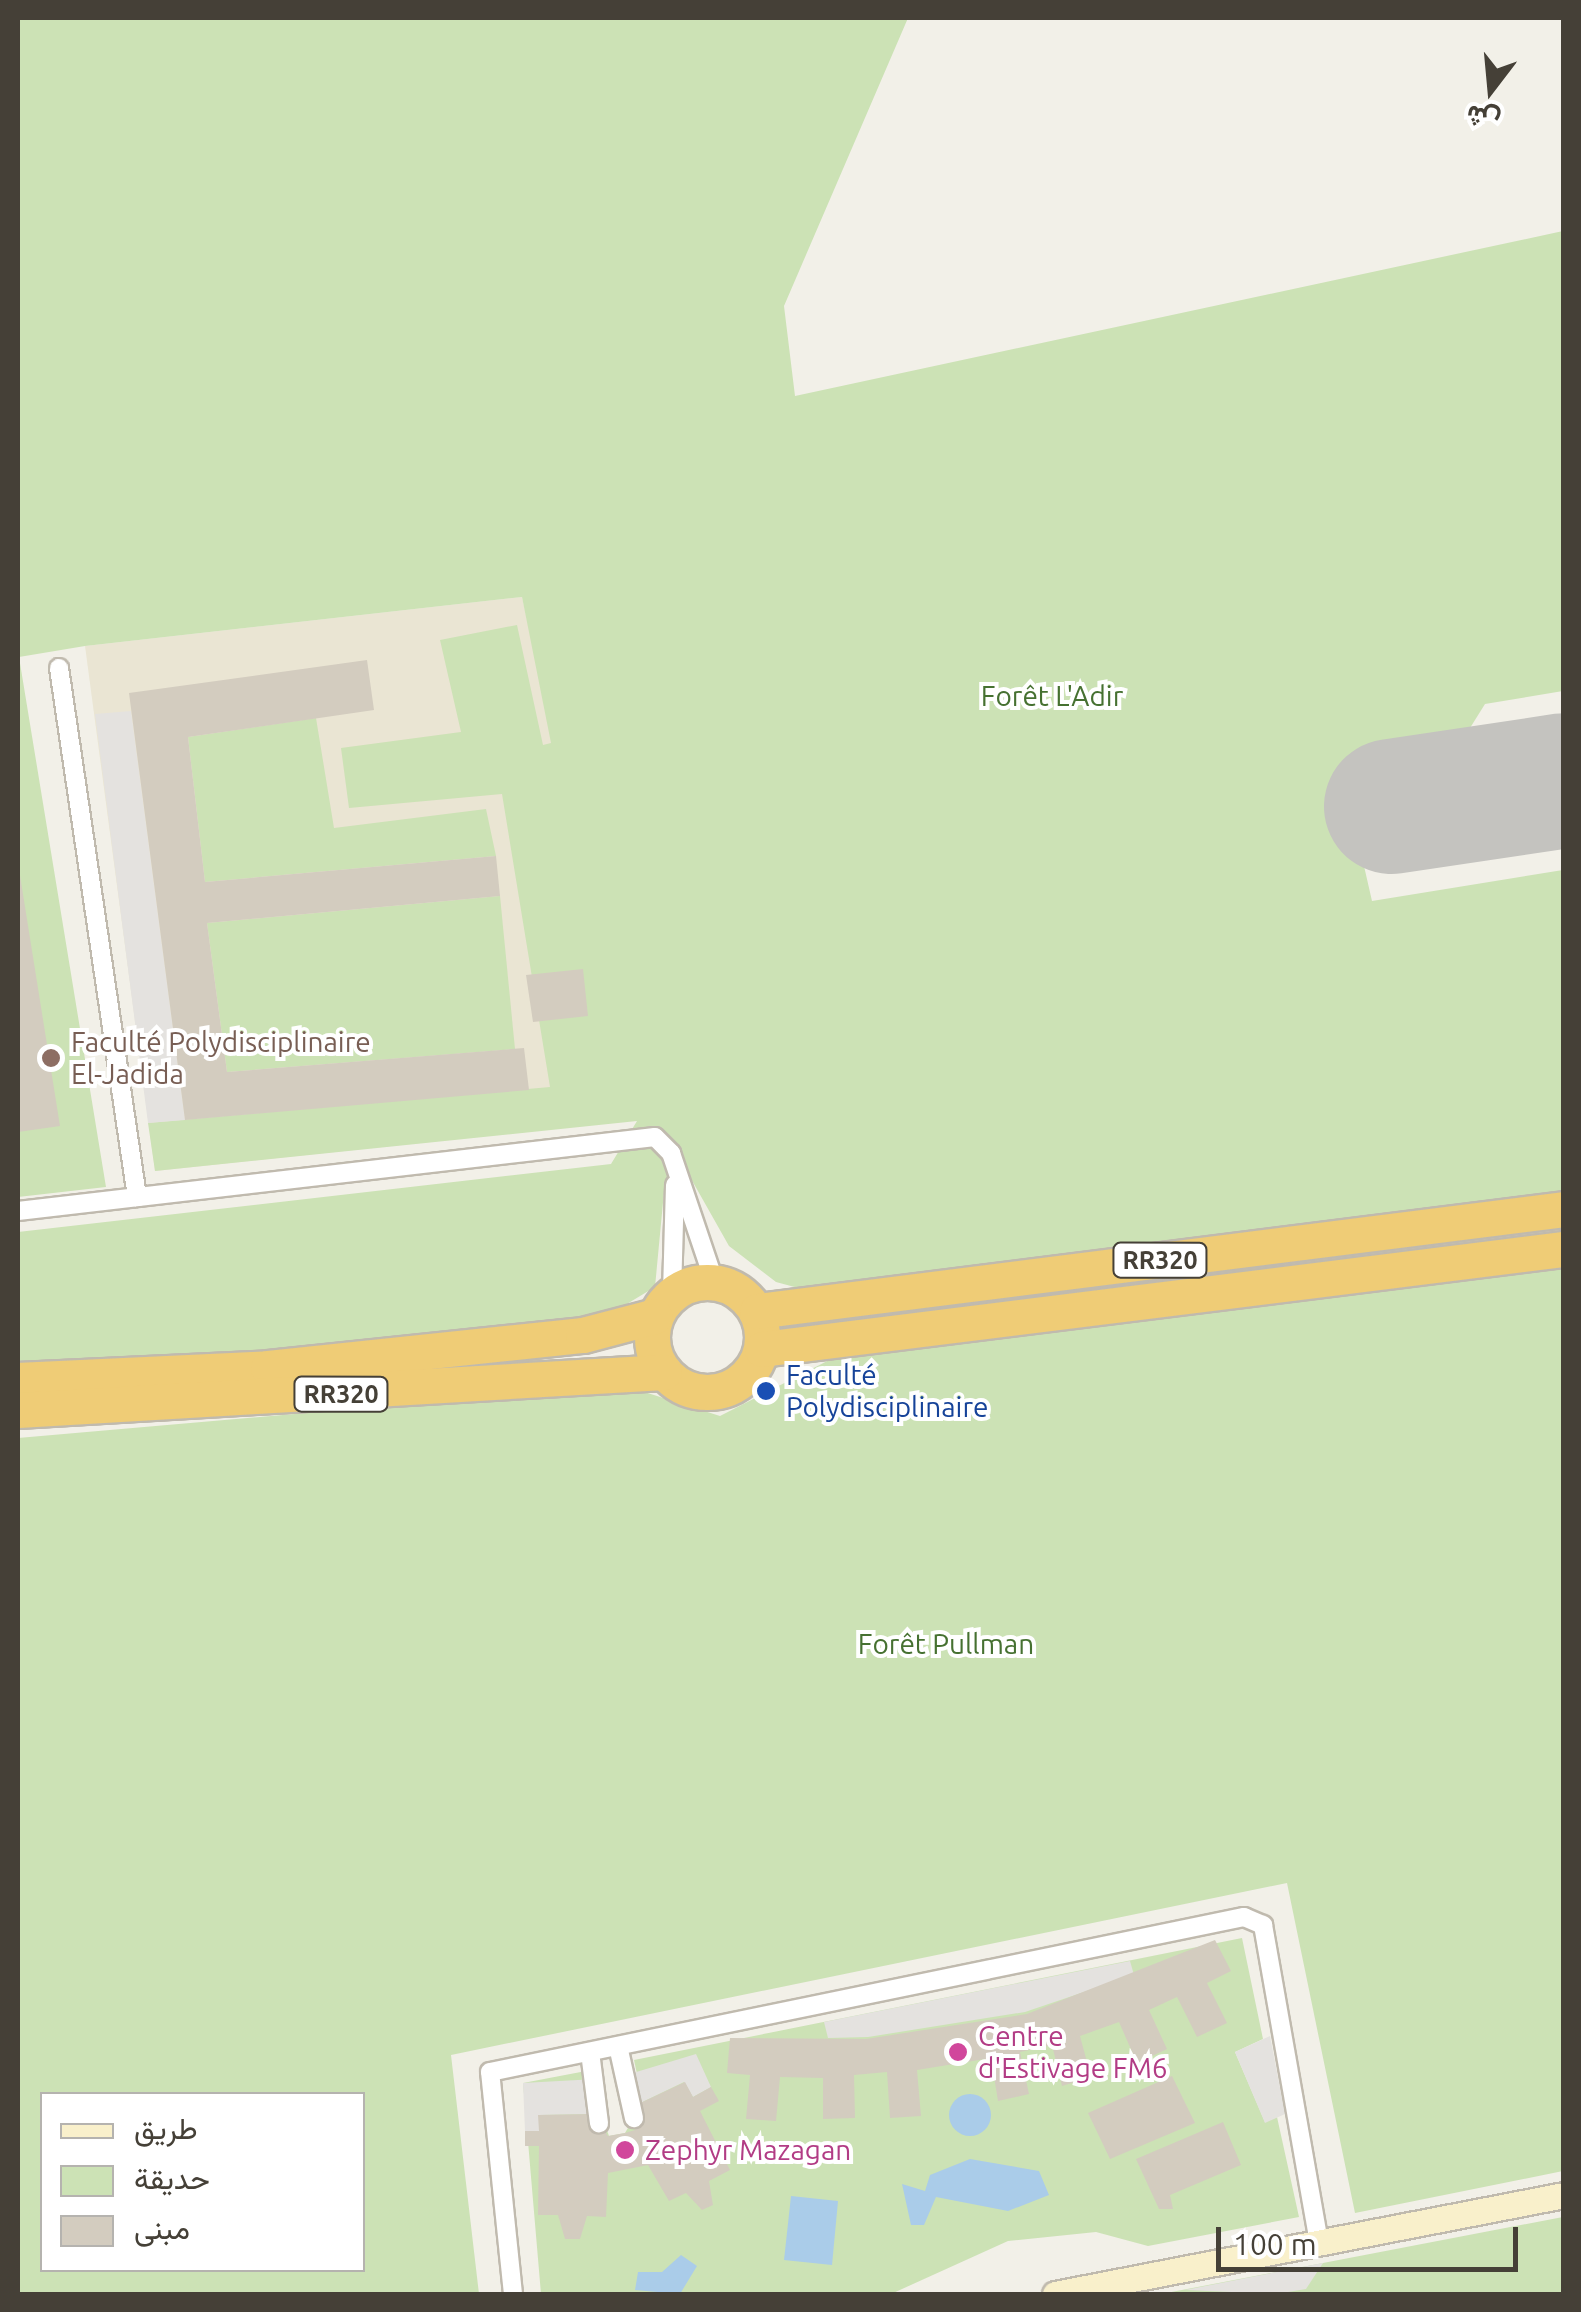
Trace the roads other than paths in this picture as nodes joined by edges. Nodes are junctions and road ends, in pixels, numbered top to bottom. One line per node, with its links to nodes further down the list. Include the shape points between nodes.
1 (59, 668): 3 (street)
2 (676, 1175): 3 (street, via 665,1143 638,1138); 7 (street); 8 (street)
3 (137, 1197): 5 (street)
4 (1564, 1208): 9 (highway, RR320)
5 (18, 1211)
6 (1564, 1249): 10 (highway, RR320)
7 (714, 1281): 8 (highway, RR320); 9 (highway)
8 (663, 1305): 11 (highway); 12 (highway, RR320, via 583,1335 268,1368)
9 (756, 1311): 10 (highway)
10 (762, 1349): 11 (highway, RR320, via 754,1368 720,1391 679,1386)
11 (664, 1372): 13 (highway, RR320)
12 (18, 1380)
13 (18, 1410)
14 (618, 2046): 15 (street); 15 (street, via 632,2112 600,2117); 17 (street, via 1244,1916 1263,1926)
15 (590, 2052): 18 (street, via 490,2072)
16 (1564, 2194): 17 (street)
17 (1319, 2242): 19 (street)
18 (513, 2294)
19 (1055, 2294)

